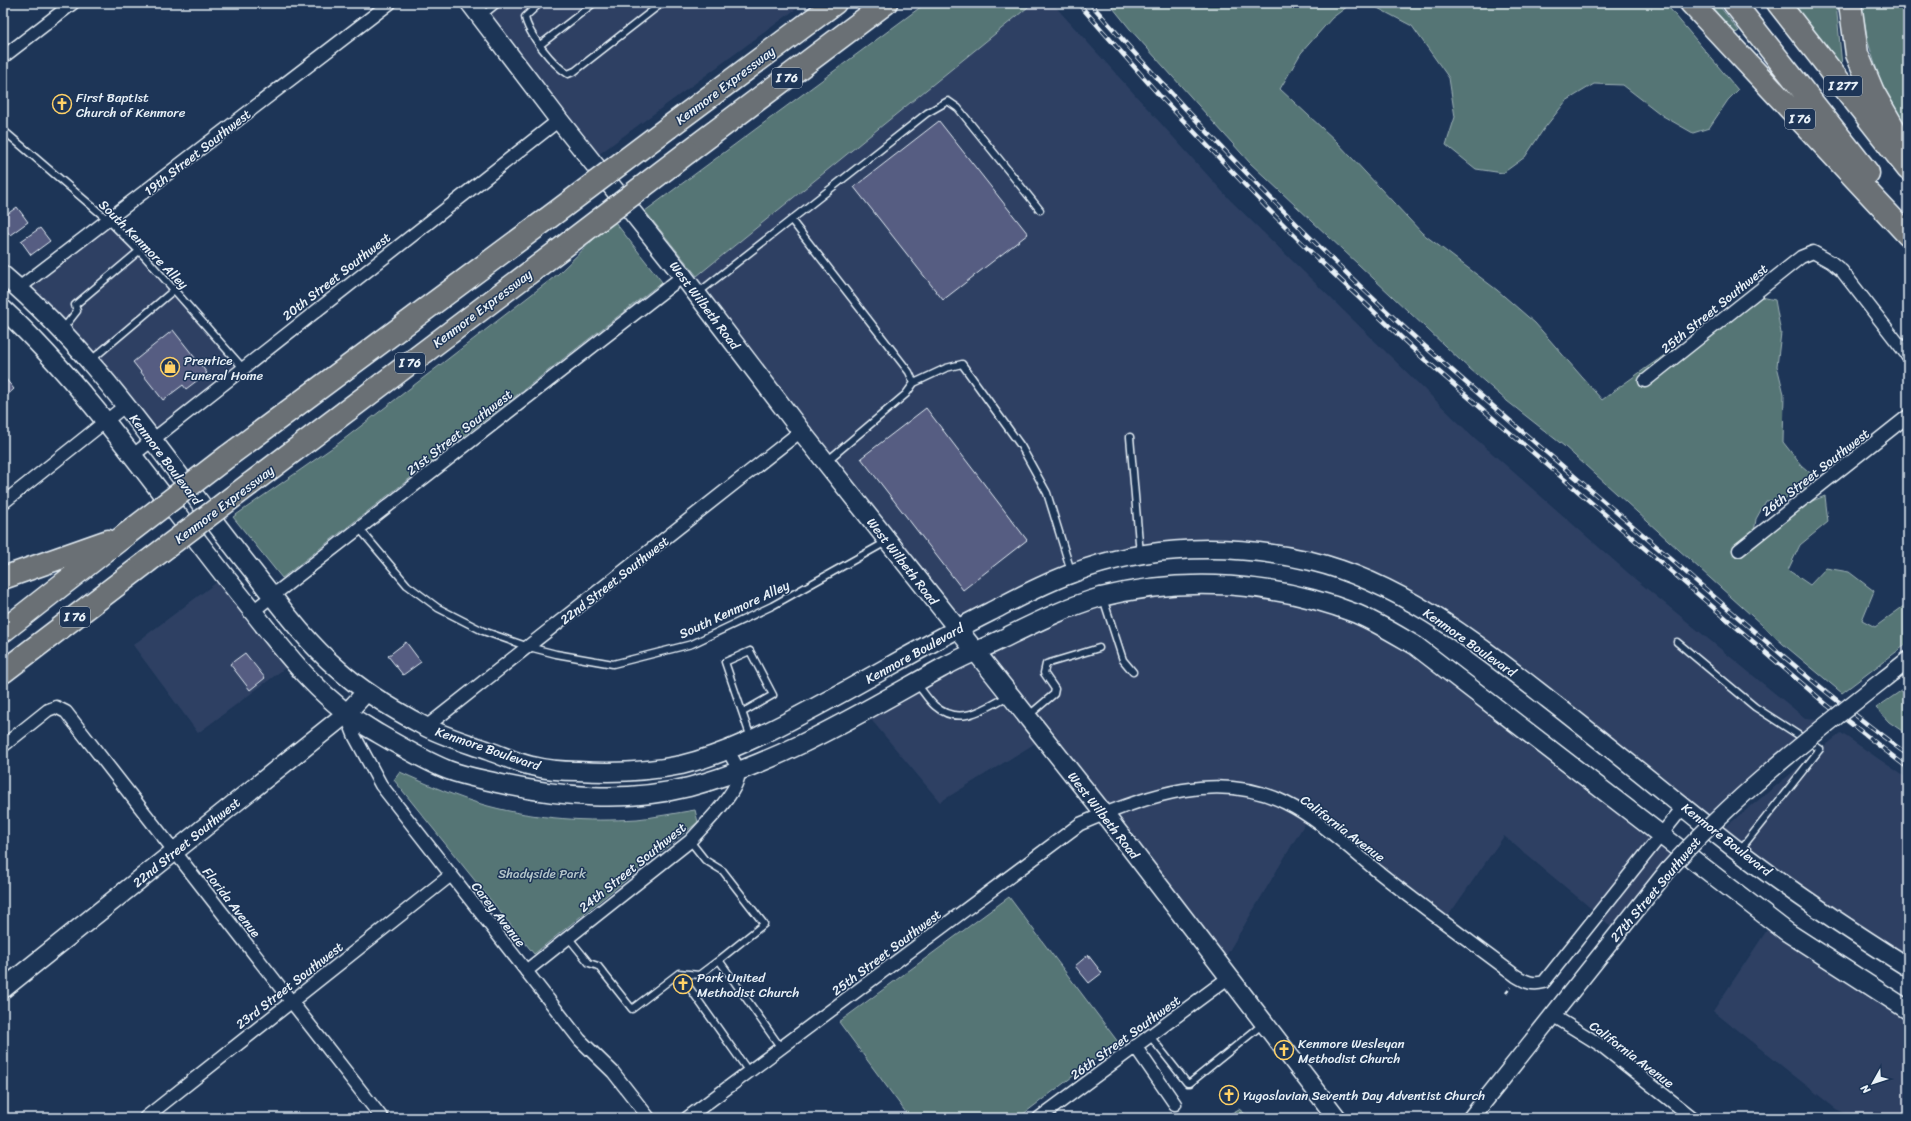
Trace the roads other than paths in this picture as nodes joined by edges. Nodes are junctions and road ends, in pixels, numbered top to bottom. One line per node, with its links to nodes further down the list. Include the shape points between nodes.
1 (73, 3): 15 (street)
2 (390, 3): 21 (street, 19th Street Southwest)
3 (498, 3): 13 (lane)
4 (540, 3): 14 (lane, via 525,17 527,26)
5 (594, 3): 14 (lane)
6 (662, 3): 14 (lane, via 568,74 559,68)
7 (835, 3): 49 (highway, Kenmore Expressway / I 76, bridge)
8 (886, 3): 65 (highway, Kenmore Expressway / I 76, bridge)
9 (1691, 3): 24 (highway, I 76)
10 (1734, 3): 23 (highway, I 277)
11 (1778, 3): 19 (highway, I 277)
12 (1850, 3): 18 (highway, via 1857,54 1873,92)
13 (476, 10): 16 (main road, West Wilbeth Road)
14 (540, 45)
15 (3, 57)
16 (559, 120): 27 (main road, West Wilbeth Road); 36 (street, 20th Street Southwest)
17 (3, 130): 21 (lane, South Kenmore Alley)
18 (1908, 152)
19 (1908, 169)
20 (1040, 210): 22 (lane, via 958,108 948,101 927,113)
21 (108, 220): 25 (lane, South Kenmore Alley); 28 (street, 19th Street Southwest)
22 (792, 221): 30 (lane); 38 (lane)
23 (1908, 224)
24 (1908, 235)
25 (139, 251): 29 (lane, South Kenmore Alley); 33 (lane, via 75,305 75,316)
26 (3, 275): 28 (main road, Kenmore Boulevard)
27 (682, 276): 30 (main road, West Wilbeth Road); 48 (street, 21st Street Southwest)
28 (19, 288): 31 (main road, 19th Street Southwest); 33 (main road, Kenmore Boulevard)
29 (174, 290): 35 (lane); 36 (lane, South Kenmore Alley)
30 (696, 294): 42 (main road, West Wilbeth Road)
31 (3, 300)
32 (3, 309): 41 (main road, Kenmore Boulevard, via 47,352)
33 (61, 330): 35 (main road, Kenmore Boulevard)
34 (1908, 356): 37 (street, 25th Street Southwest, via 1842,271 1813,252 1801,257)
35 (88, 362): 39 (main road, Kenmore Boulevard)
36 (242, 368): 44 (street, 20th Street Southwest)
37 (1645, 381)
38 (914, 383): 46 (lane, via 906,394); 53 (lane, via 946,368 962,364 1021,446 1047,492)
39 (126, 405): 41 (street); 44 (main road, Kenmore Boulevard)
40 (1908, 416): 51 (street, 26th Street Southwest)
41 (106, 422): 45 (main road, Kenmore Boulevard); 47 (street)
42 (801, 432): 46 (main road, West Wilbeth Road); 61 (street, 22nd Street Southwest)
43 (1130, 437): 52 (lane)
44 (152, 440): 45 (street, 20th Street Southwest); 55 (main road, Kenmore Boulevard)
45 (132, 456): 57 (main road, Kenmore Boulevard)
46 (825, 462): 50 (main road, West Wilbeth Road)
47 (3, 503)
48 (359, 528): 55 (street, 21st Street Southwest); 61 (lane, South Kenmore Alley, via 407,586 438,608 483,630)
49 (128, 533): 54 (highway); 59 (highway, Kenmore Expressway / I 76)
50 (888, 541): 58 (main road, West Wilbeth Road); 61 (lane, South Kenmore Alley, via 772,606 692,644 613,664)
51 (1739, 550)
52 (1141, 555): 53 (main road, Kenmore Boulevard); 78 (main road, Kenmore Boulevard, via 1172,550 1275,554 1315,562 1358,576 1421,607 1447,623)
53 (1072, 573): 58 (main road, Kenmore Boulevard)
54 (3, 578)
55 (272, 596): 57 (street, 21st Street Southwest); 68 (main road, Kenmore Boulevard, via 299,630 333,665)
56 (1103, 597): 63 (main road, Kenmore Boulevard, via 1040,621); 66 (lane, via 1123,660); 80 (main road, Kenmore Boulevard, via 1150,588 1236,586 1300,596 1362,616 1416,646)
57 (253, 611): 71 (main road, Kenmore Boulevard, via 293,662)
58 (957, 628): 63 (main road, West Wilbeth Road); 74 (main road, Kenmore Boulevard, via 846,691)
59 (3, 631)
60 (1677, 642): 82 (lane, via 1755,707 1820,749)
61 (529, 647): 73 (street, 22nd Street Southwest)
62 (1099, 648): 72 (lane, via 1046,664 1044,673 1055,689 1054,694)
63 (976, 652): 67 (main road, Kenmore Boulevard); 69 (main road, West Wilbeth Road)
64 (1908, 660): 95 (street, 27th Street Southwest, bridge, via 1760,778 1692,844 1668,870)
65 (3, 672)
66 (1133, 672)
67 (915, 682): 69 (lane, via 935,706 959,717 979,712); 77 (main road, Kenmore Boulevard, via 834,727 772,758)
68 (366, 692): 71 (main road, 22nd Street Southwest); 73 (main road, Kenmore Boulevard)
69 (1010, 695): 72 (main road, West Wilbeth Road)
70 (743, 712): 70 (lane, via 725,662 750,651 773,694); 74 (lane)
71 (346, 714): 77 (main road, Kenmore Boulevard, via 452,772 550,794 588,797 656,793 687,787); 83 (main road, 22nd Street Southwest); 84 (street, Carey Avenue, via 355,737 381,785)
72 (1027, 717): 79 (main road, West Wilbeth Road)
73 (426, 726): 76 (main road, Kenmore Boulevard, via 446,736 533,766 566,771 603,773 673,767)
74 (751, 740): 76 (main road, Kenmore Boulevard)
75 (3, 746): 83 (street, Florida Avenue, via 48,710 56,707 66,712)
76 (728, 750): 77 (street)
77 (739, 771): 81 (street, 24th Street Southwest, via 737,782 724,803)
78 (1684, 806): 80 (street, 27th Street Southwest); 82 (main road, Kenmore Boulevard)
79 (1105, 815): 90 (main road, West Wilbeth Road); 91 (street, California Avenue, via 1148,798 1182,789 1240,788 1268,795 1288,804 1320,826 1516,976 1528,983); 99 (street, 25th Street Southwest, via 1080,824)
80 (1661, 836): 91 (street, 27th Street Southwest, via 1544,982); 94 (main road, Kenmore Boulevard, via 1787,932)
81 (690, 841): 85 (street, 24th Street Southwest); 86 (lane, via 705,860 723,871 764,924)
82 (1739, 851): 87 (main road, Kenmore Boulevard, via 1813,907)
83 (175, 852): 92 (main road, 22nd Street Southwest); 93 (street, Florida Avenue)
84 (450, 875): 88 (street, Carey Avenue); 93 (street, 23rd Street Southwest)
85 (568, 937): 88 (street, 24th Street Southwest); 89 (lane, via 589,963 598,966 632,1009)
86 (719, 960): 89 (lane, via 699,976); 99 (lane)
87 (1908, 967)
88 (526, 971): 104 (street, Carey Avenue, via 580,1040 613,1072)
89 (679, 973): 100 (lane)
90 (1228, 978): 96 (main road, West Wilbeth Road); 97 (street, 26th Street Southwest)
91 (1536, 984)
92 (3, 989)
93 (292, 1001): 102 (street, 23rd Street Southwest); 103 (street, Florida Avenue)
94 (1908, 1010)
95 (1552, 1015): 108 (street, 27th Street Southwest); 109 (street, California Avenue, via 1602,1046)
96 (1264, 1023): 97 (lane, via 1190,1083 1187,1083); 107 (main road, West Wilbeth Road)
97 (1150, 1036): 98 (street, 26th Street Southwest)
98 (1135, 1046): 101 (street); 106 (street, 26th Street Southwest)
99 (781, 1048): 100 (street, 25th Street Southwest)
100 (749, 1072): 105 (street, 25th Street Southwest)
101 (1175, 1104)
102 (145, 1118)
103 (382, 1118)
104 (649, 1118)
105 (687, 1118)
106 (1038, 1118)
107 (1337, 1118)
108 (1471, 1118)
109 (1693, 1118)

